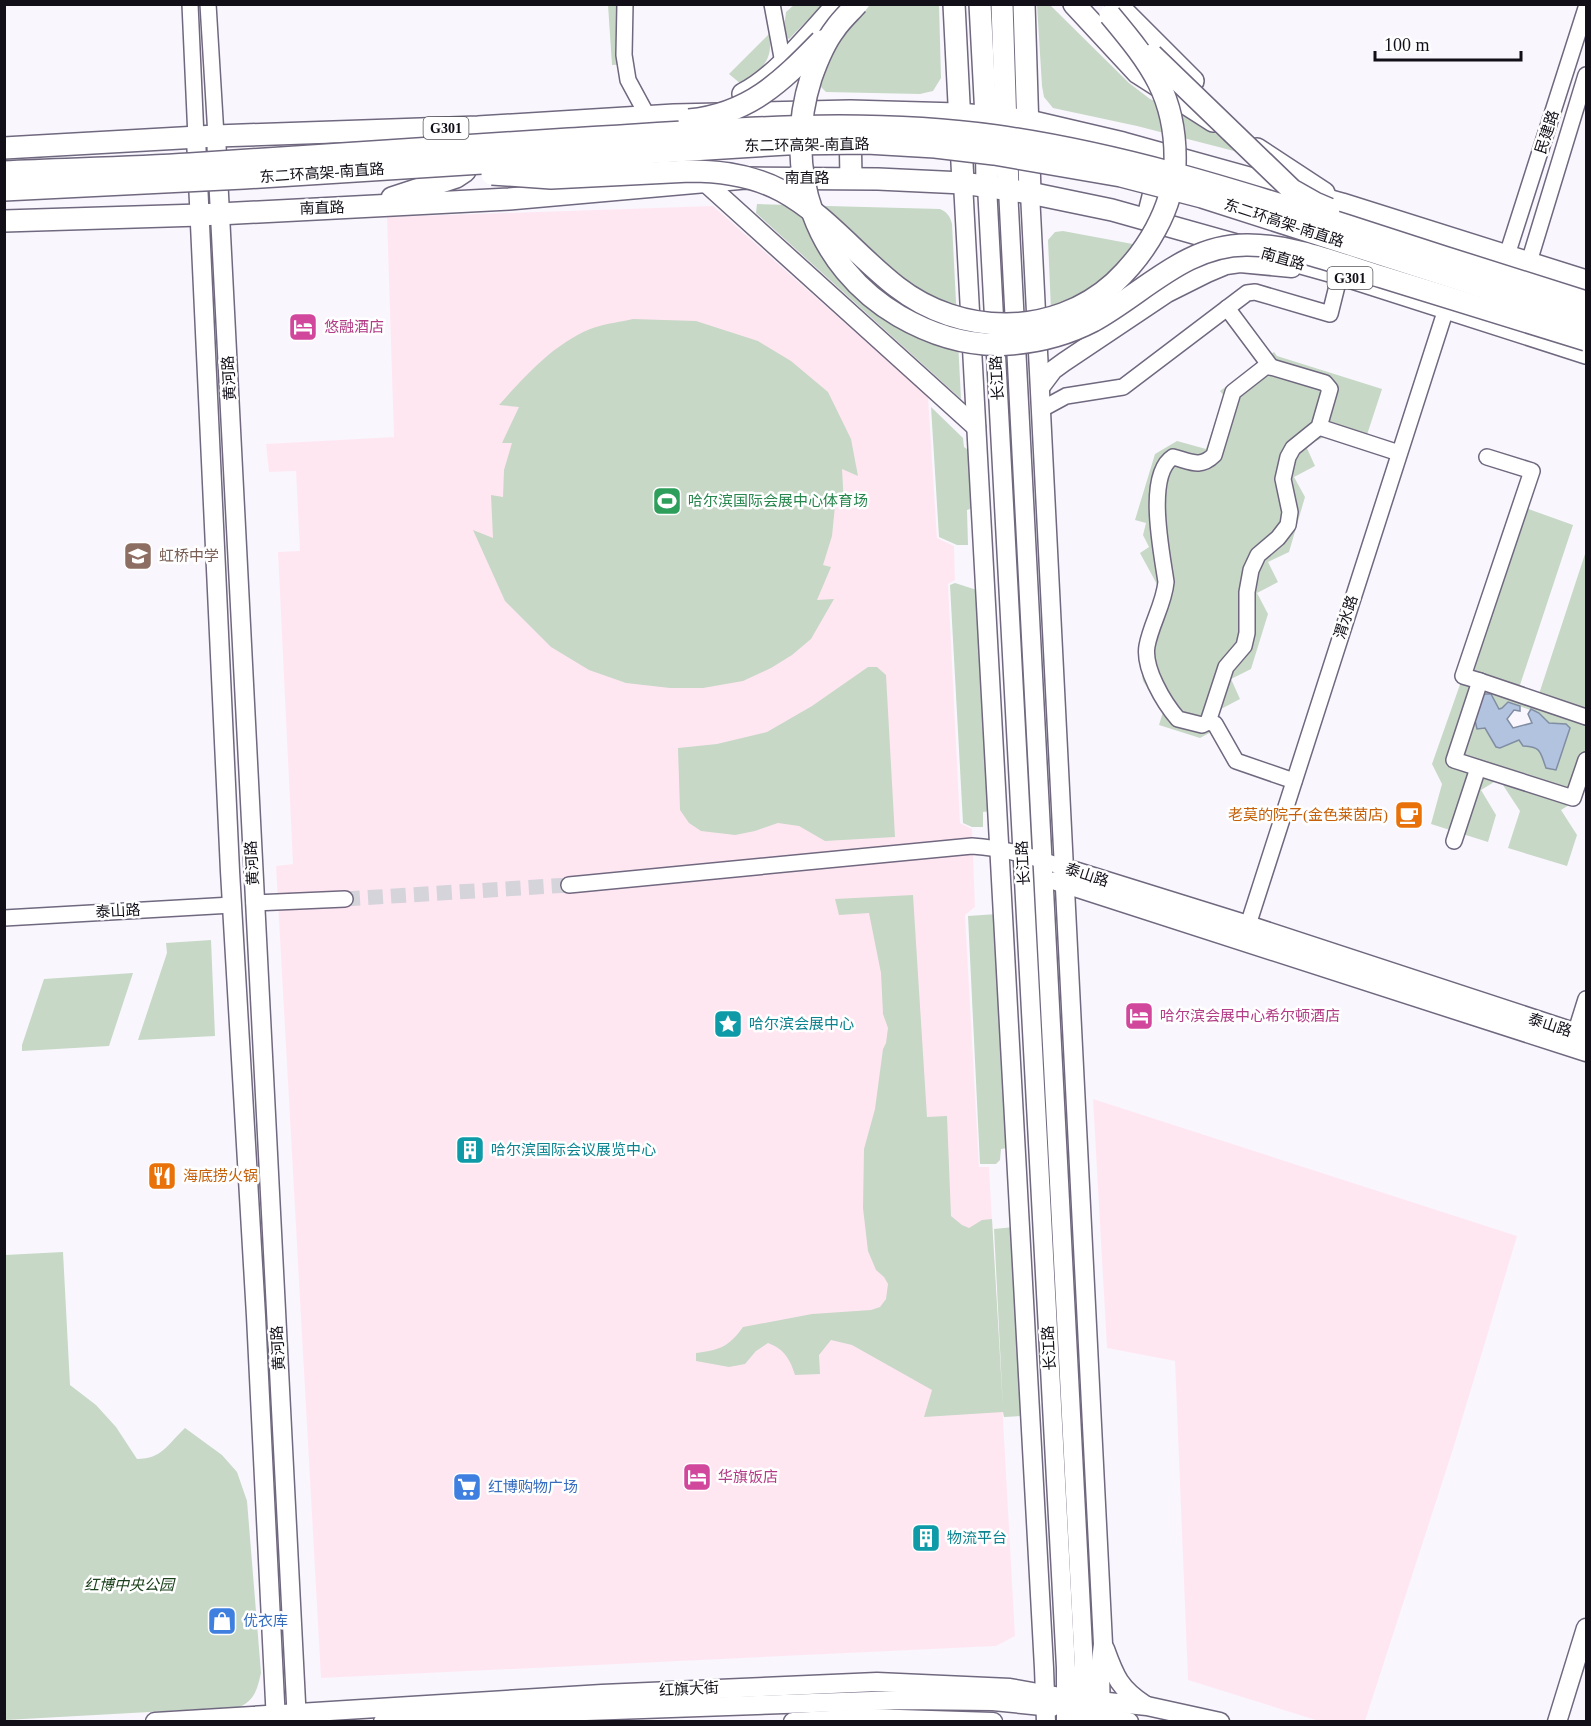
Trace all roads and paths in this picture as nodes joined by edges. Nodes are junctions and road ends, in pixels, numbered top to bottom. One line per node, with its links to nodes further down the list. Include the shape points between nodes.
1 (190, 4): 24 (street, 黄河路)
2 (208, 4): 24 (street, 黄河路)
3 (625, 4): 19 (street, via 624,55 628,80)
4 (772, 4): 14 (street)
5 (838, 4): 14 (highway)
6 (857, 4): 25 (highway, bridge, via 784,79 734,110 709,118 577,128); 53 (highway, bridge, via 834,29 820,55 803,104 802,172 809,206 846,272 880,304 916,326 942,336 988,345 1055,335 1091,322 1197,255 1249,244 1331,261)
7 (954, 4): 17 (highway)
8 (980, 4): 20 (highway, 长江路)
9 (1002, 4): 20 (highway, 长江路)
10 (1023, 4): 22 (highway)
11 (1074, 4): 28 (highway, via 1138,73)
12 (1108, 8): 28 (highway); 29 (highway, bridge, via 1149,64 1166,100 1175,148 1171,187 1154,234 1122,275 1079,307 1040,321 1007,325 981,322 926,306 884,277 800,202 741,176 690,171 550,178); 48 (highway, bridge, via 1292,190 1349,216)
13 (1587, 8): 44 (street, 民建路)
14 (783, 63): 18 (highway, via 750,91)
15 (1587, 75): 45 (street, 民建路)
16 (850, 111): 17 (highway, G301); 18 (highway, G301); 31 (highway)
17 (958, 114): 20 (highway, G301); 33 (highway)
18 (674, 115): 19 (highway, G301)
19 (648, 117): 21 (highway, G301)
20 (996, 118): 22 (highway, G301); 34 (highway, 长江路); 35 (highway, 长江路)
21 (582, 121): 23 (highway, G301); 38 (highway, via 496,143 485,152 482,162 493,175)
22 (1029, 121): 27 (highway, G301); 37 (highway)
23 (365, 131): 24 (highway, G301); 40 (highway, via 462,148 469,160 465,171 456,177)
24 (206, 137): 26 (highway, G301); 41 (main road, 黄河路)
25 (472, 145): 30 (highway, 东二环高架-南直路, bridge); 49 (highway, 东二环高架-南直路, bridge, via 868,126 994,135 1122,159 1207,182)
26 (4, 148)
27 (1163, 154): 39 (highway, G301); 42 (highway)
28 (1280, 164): 39 (highway)
29 (408, 167): 36 (highway, 东二环高架-南直路, bridge); 52 (highway, 东二环高架-南直路, bridge, via 787,144 867,143 994,154 1121,176 1202,196)
30 (4, 172)
31 (851, 178): 32 (highway, 南直路 / G301, via 745,178); 33 (highway, 南直路 / G301)
32 (706, 183): 38 (highway, 南直路 / G301); 59 (main road)
33 (963, 183): 34 (highway, 南直路 / G301); 59 (main road)
34 (987, 186): 35 (highway, 南直路 / G301); 70 (main road, 长江路)
35 (1008, 189): 37 (highway, 南直路 / G301); 71 (main road, 长江路)
36 (4, 190)
37 (1030, 193): 42 (highway, 南直路 / G301); 56 (main road)
38 (585, 194): 40 (highway, 南直路 / G301)
39 (1342, 204): 44 (highway, G301)
40 (365, 207): 41 (highway, 南直路 / G301)
41 (210, 214): 43 (highway, 南直路 / G301); 77 (main road, 黄河路); 78 (main road, 黄河路)
42 (1148, 220): 46 (highway, 南直路 / G301)
43 (4, 221)
44 (1508, 255): 45 (highway, G301)
45 (1529, 262): 47 (highway, G301)
46 (1340, 274): 50 (street, via 1330,314 1256,292 1247,293); 51 (highway, 南直路 / G301); 56 (main road, via 1267,265 1226,265 1167,293 1053,370)
47 (1587, 281)
48 (1587, 291)
49 (1587, 302)
50 (1227, 308): 55 (street); 57 (street, via 1123,387 1066,396)
51 (1446, 309): 54 (highway, 南直路 / G301); 60 (street, 渭水路)
52 (1587, 320)
53 (1587, 340)
54 (1587, 353)
55 (1272, 367): 58 (street, via 1324,383 1330,389); 64 (street, via 1265,367 1233,392 1214,455 1200,464 1173,456 1167,461 1158,490 1156,505 1166,582 1147,648 1152,680 1178,719 1202,725)
56 (1041, 386): 57 (main road)
57 (1042, 409): 74 (main road)
58 (1319, 427): 60 (street); 64 (street, via 1288,457 1283,479 1290,512 1288,525 1258,555 1251,570 1244,646 1226,667)
59 (976, 428): 69 (main road)
60 (1399, 453): 67 (street, 渭水路)
61 (1487, 457): 62 (street, via 1532,471 1463,676)
62 (1480, 681): 63 (street); 66 (street, via 1454,760)
63 (1587, 717)
64 (1208, 722): 67 (street, via 1215,724 1236,761)
65 (1587, 760): 66 (street, via 1573,798)
66 (1478, 768): 68 (street)
67 (1294, 781): 80 (street, 渭水路)
68 (1454, 841)
69 (999, 848): 70 (street, 泰山路); 72 (main road); 75 (street, 泰山路, via 972,846)
70 (1023, 853): 71 (street, 泰山路); 73 (main road, 长江路)
71 (1043, 869): 73 (main road, 泰山路); 74 (main road, 泰山路); 91 (main road, 长江路, via 1084,1668)
72 (993, 870): 73 (main road, 泰山路); 85 (main road)
73 (1024, 873): 91 (main road, 长江路, via 1065,1644)
74 (1065, 877): 80 (main road, 泰山路); 83 (main road, 泰山路); 86 (main road)
75 (569, 885)
76 (345, 899): 77 (street)
77 (254, 903): 93 (main road, 黄河路)
78 (232, 905): 79 (street, 泰山路); 92 (main road, 黄河路)
79 (4, 918)
80 (1248, 925): 82 (main road, 泰山路)
81 (1587, 999): 82 (street)
82 (1581, 1035)
83 (1587, 1052)
84 (1587, 1628): 101 (main road)
85 (1043, 1637): 88 (main road, via 1035,1671 1022,1685); 90 (main road)
86 (1103, 1644): 89 (main road, via 1119,1683); 91 (main road, via 1100,1670)
87 (1587, 1661): 102 (main road)
88 (1010, 1688): 90 (main road, 红旗大街); 93 (main road, 红旗大街, via 855,1683 579,1695)
89 (1147, 1706): 91 (main road, 红旗大街); 100 (main road, 红旗大街)
90 (1045, 1707): 91 (main road, 红旗大街); 96 (main road, 红旗大街, via 993,1701 901,1700)
91 (1083, 1711): 99 (main road, 红旗大街)
92 (276, 1717): 93 (main road, 红旗大街); 95 (main road, 红旗大街)
93 (297, 1717)
94 (868, 1720): 97 (main road); 98 (main road)
95 (155, 1722)
96 (383, 1722)
97 (792, 1722)
98 (993, 1722)
99 (1129, 1722)
100 (1220, 1722)
101 (1557, 1722)
102 (1567, 1722)

